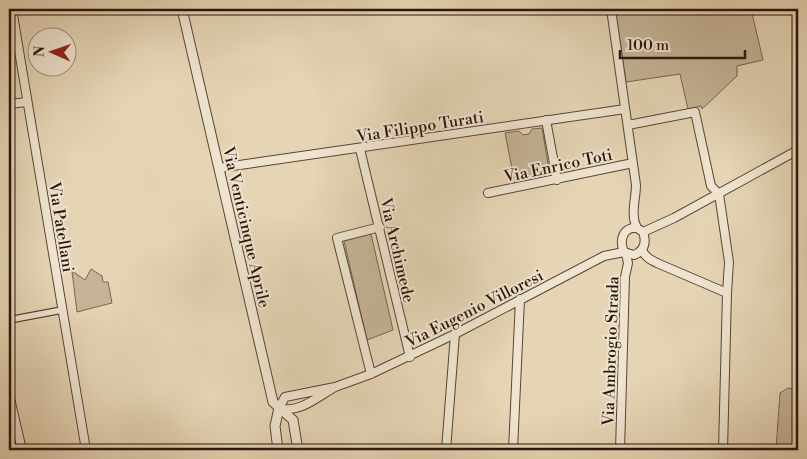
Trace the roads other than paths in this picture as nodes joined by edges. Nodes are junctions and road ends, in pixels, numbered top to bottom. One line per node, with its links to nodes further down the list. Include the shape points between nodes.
1 (12, 9): 4 (street, Via Patellani)
2 (182, 9): 12 (street, Via Venticinque Aprile)
3 (611, 9): 6 (street)
4 (27, 102): 5 (street); 23 (street, Via Patellani)
5 (9, 104)
6 (625, 109): 7 (street, Via Filippo Turati); 8 (street)
7 (546, 120): 9 (street, Via Filippo Turati); 13 (street)
8 (628, 125): 11 (street); 15 (street, via 695,112 712,186)
9 (360, 149): 12 (street, Via Filippo Turati); 17 (street, Via Archimede)
10 (798, 150): 15 (street)
11 (633, 163): 13 (street, Via Enrico Toti); 18 (street, via 636,185 633,214 634,223)
12 (219, 168): 31 (street, Via Venticinque Aprile, via 273,402)
13 (556, 180): 14 (street, Via Enrico Toti)
14 (488, 193)
15 (720, 194): 16 (street); 21 (street, via 729,262)
16 (662, 224): 18 (street); 19 (street)
17 (380, 227): 26 (street, Via Archimede); 27 (street, via 337,238)
18 (640, 230): 19 (street); 20 (street, via 627,230 622,237 621,246)
19 (644, 246): 20 (street, via 634,255); 21 (street, via 644,254 648,258)
20 (625, 253): 22 (street, Via Eugenio Villoresi, via 604,256); 38 (street, Via Ambrogio Strada, via 628,263)
21 (727, 293): 39 (street)
22 (520, 300): 25 (street, Via Eugenio Villoresi); 37 (street)
23 (62, 310): 24 (street); 33 (street, Via Patellani)
24 (9, 320)
25 (455, 334): 26 (street, Via Eugenio Villoresi); 36 (street)
26 (410, 357): 27 (street, Via Eugenio Villoresi)
27 (371, 374): 28 (street, Via Eugenio Villoresi)
28 (335, 387): 31 (street, Via Eugenio Villoresi, via 297,409); 31 (street, Via Eugenio Villoresi, via 285,397)
29 (9, 394): 30 (street)
30 (10, 402): 32 (street)
31 (279, 408): 34 (street, via 275,426); 35 (street, Via Venticinque Aprile, via 293,420)
32 (22, 450)
33 (86, 450)
34 (278, 450)
35 (298, 450)
36 (446, 450)
37 (513, 450)
38 (620, 450)
39 (723, 450)

